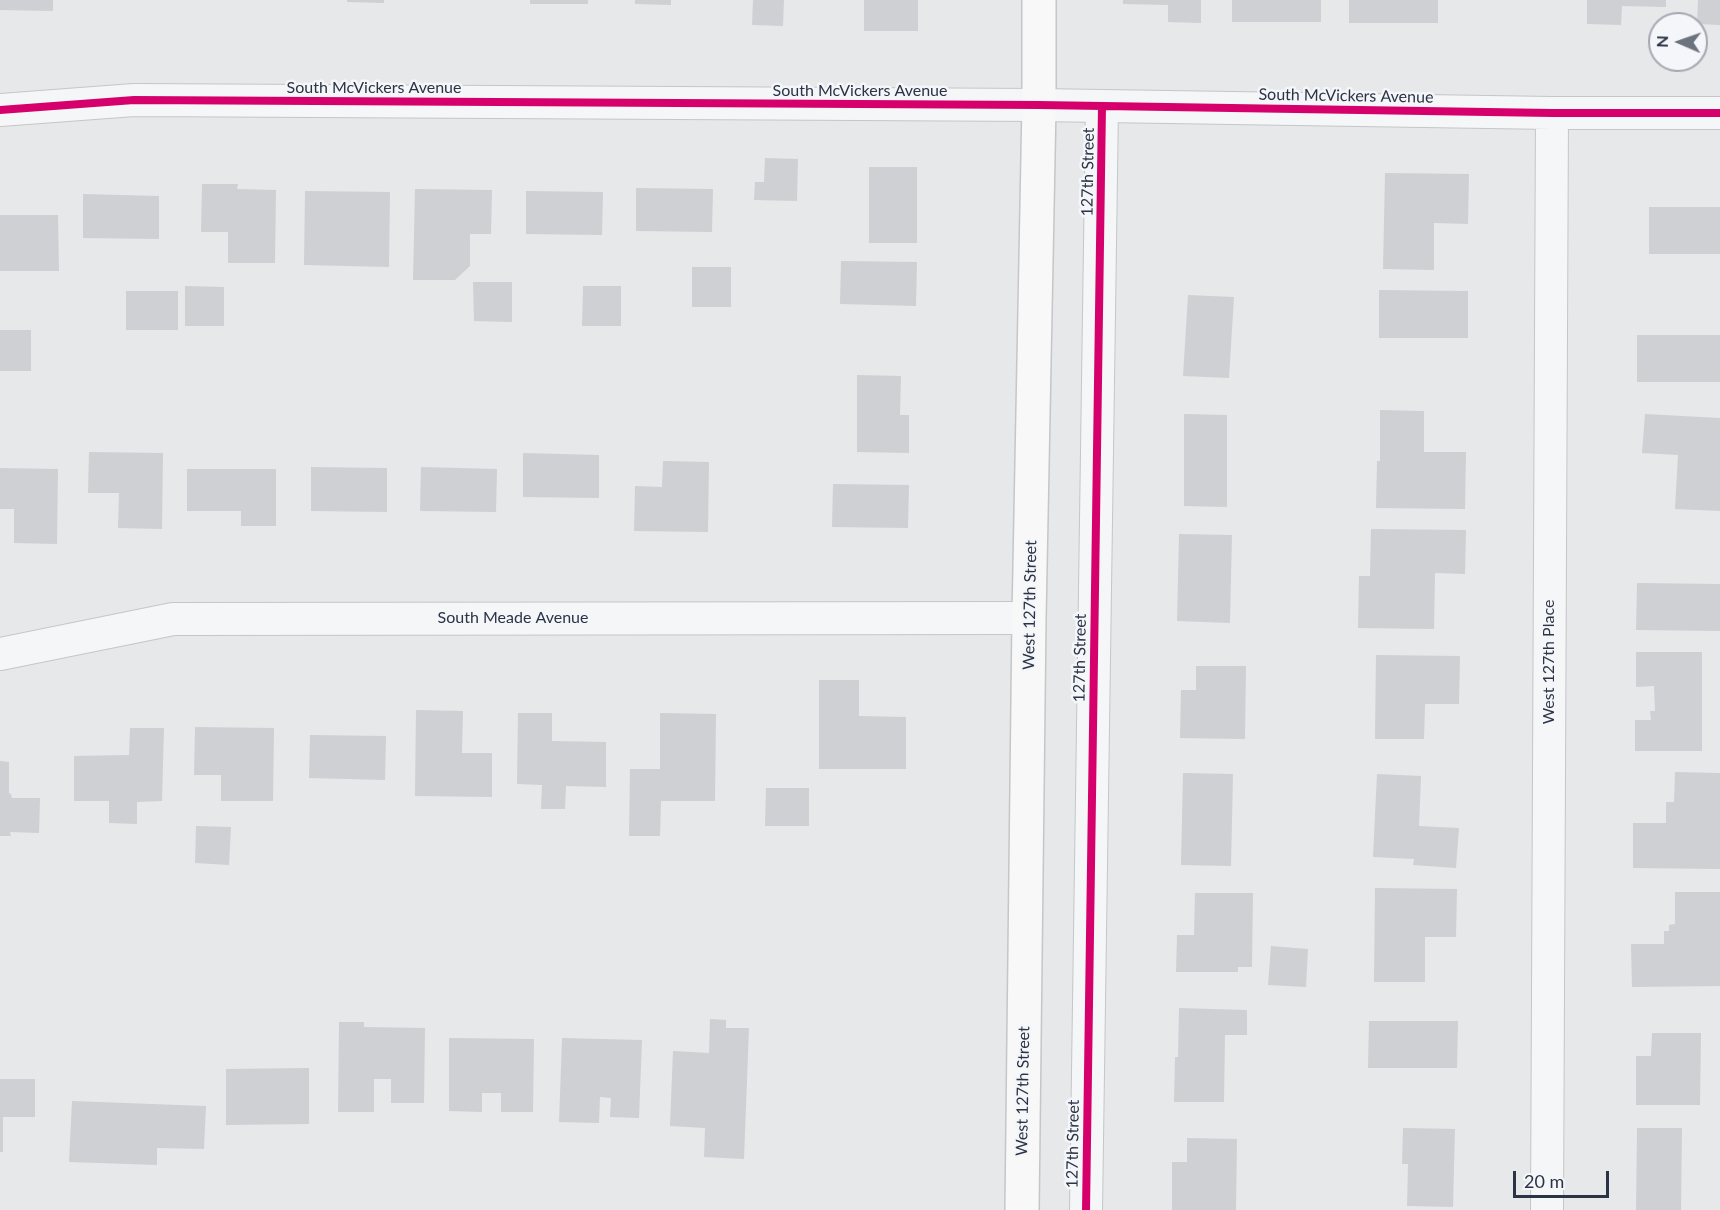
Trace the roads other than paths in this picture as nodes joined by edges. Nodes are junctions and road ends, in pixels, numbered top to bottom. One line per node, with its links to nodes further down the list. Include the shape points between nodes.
1 (1039, 0): 2 (main road, West 127th Street)
2 (1039, 105): 3 (street, South McVickers Avenue); 4 (street, South McVickers Avenue, via 134,100); 7 (main road, West 127th Street)
3 (1102, 106): 5 (street, South McVickers Avenue); 10 (street, 127th Street)
4 (0, 110)
5 (1552, 113): 6 (street, South McVickers Avenue); 11 (street, West 127th Place)
6 (1720, 113)
7 (1029, 618): 8 (street, South Meade Avenue, via 173,619); 9 (main road, West 127th Street)
8 (0, 654)
9 (1022, 1210)
10 (1086, 1210)
11 (1546, 1210)

